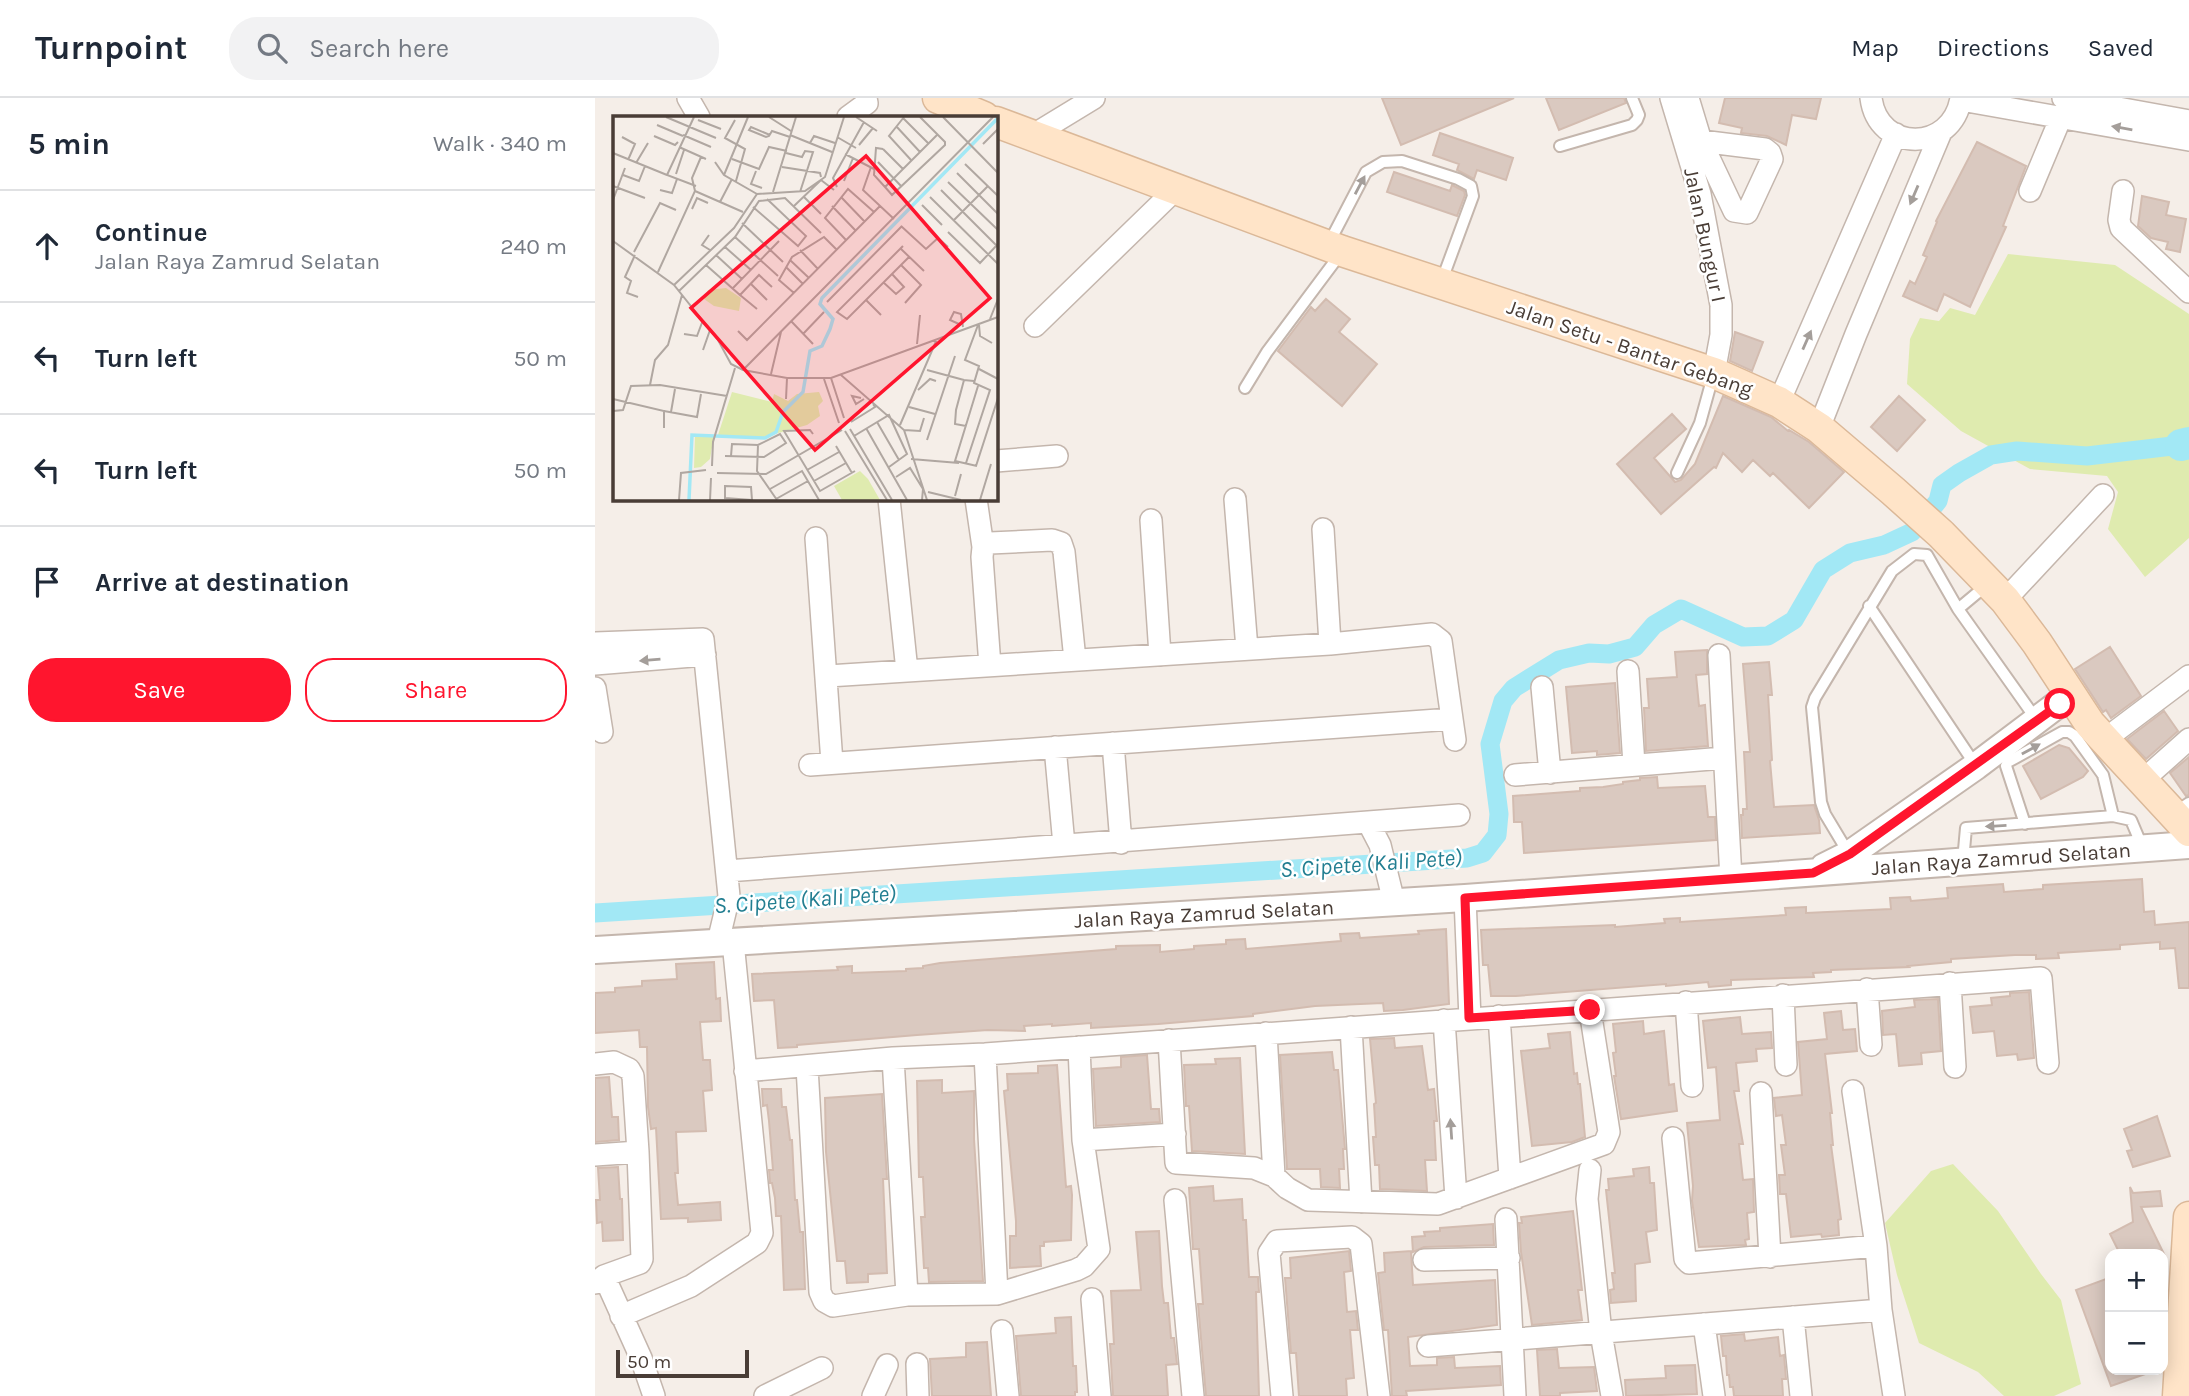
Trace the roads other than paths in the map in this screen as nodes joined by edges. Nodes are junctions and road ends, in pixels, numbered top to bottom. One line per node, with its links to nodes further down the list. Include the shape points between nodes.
1 (688, 98): 11 (street)
2 (938, 98): 13 (main road)
3 (1094, 98): 18 (street)
4 (1632, 98): 21 (lane, via 1639,114 1632,125)
5 (1671, 98): 29 (street, Jalan Bungur I, via 1700,194 1721,305)
6 (1688, 98): 20 (street)
7 (1871, 98): 17 (street, via 1878,118)
8 (1961, 99): 10 (street); 16 (street, via 1957,113)
9 (870, 106): 12 (street)
10 (2062, 107): 14 (street); 19 (street, one-way to 10); 23 (street)
11 (698, 116)
12 (850, 116)
13 (982, 116)
14 (2189, 121)
15 (997, 122): 18 (main road, Jalan Setu - Bantar Gebang)
16 (1941, 132): 17 (street, via 1913,139); 32 (street, one-way to 32)
17 (1896, 134): 31 (street, one-way to 17)
18 (1030, 137): 22 (main road, Jalan Setu - Bantar Gebang)
19 (2189, 140)
20 (1702, 141)
21 (1560, 146)
22 (1175, 190): 25 (main road, Jalan Setu - Bantar Gebang); 28 (street)
23 (2030, 191)
24 (2123, 191): 27 (street, via 2121,228)
25 (1335, 248): 26 (main road, Jalan Setu - Bantar Gebang); 26 (lane, one-way to 26, via 1366,172 1383,162 1402,161 1458,179 1471,186 1473,196); 30 (lane)
26 (1441, 283): 29 (main road, Jalan Setu - Bantar Gebang)
27 (2189, 291)
28 (1035, 326)
29 (1714, 373): 31 (main road, Jalan Setu - Bantar Gebang); 35 (lane, via 1700,423)
30 (1245, 388)
31 (1779, 402): 32 (main road, Jalan Setu - Bantar Gebang)
32 (1819, 428): 44 (main road, Jalan Setu - Bantar Gebang, via 1941,534)
33 (1057, 456): 34 (street)
34 (997, 461)
35 (1677, 473)
36 (2103, 495): 44 (street)
37 (1235, 499): 49 (street)
38 (889, 500): 56 (street)
39 (976, 500): 43 (street)
40 (1151, 520): 51 (street)
41 (1322, 528): 48 (street)
42 (816, 538): 59 (street)
43 (983, 547): 53 (street, via 990,543 1061,543); 55 (street)
44 (1996, 592): 46 (lane); 62 (main road, Jalan Setu - Bantar Gebang, via 2037,643)
45 (1869, 606): 46 (lane, via 1892,571 1920,553 1927,555); 73 (lane); 86 (lane, via 1812,707 1821,802)
46 (1958, 609): 63 (lane)
47 (595, 643): 50 (street, via 703,639)
48 (1330, 644): 49 (street); 67 (street, via 1438,637 1453,729)
49 (1247, 649): 51 (street)
50 (705, 655): 54 (street, one-way to 54); 88 (street)
51 (1160, 655): 53 (street)
52 (1719, 655): 69 (street)
53 (1075, 660): 55 (street)
54 (595, 664)
55 (990, 666): 56 (street)
56 (907, 671): 59 (street)
57 (1628, 671): 72 (street)
58 (2189, 676): 66 (street)
59 (828, 677): 70 (street)
60 (1542, 687): 75 (street)
61 (595, 688): 64 (street)
62 (2070, 695): 63 (street, Jalan Raya Zamrud Selatan); 66 (main road, Jalan Setu - Bantar Gebang)
63 (2038, 721): 73 (street, Jalan Raya Zamrud Selatan)
64 (602, 733)
65 (2189, 739): 74 (street)
66 (2104, 740): 74 (main road, Jalan Setu - Bantar Gebang)
67 (1113, 743): 68 (street); 82 (street)
68 (1055, 747): 70 (street); 83 (street)
69 (1724, 758): 72 (street); 90 (street)
70 (832, 763): 71 (street)
71 (810, 765)
72 (1634, 765): 75 (street)
73 (1976, 766): 86 (street, Jalan Raya Zamrud Selatan)
74 (2124, 772): 78 (lane); 79 (main road, Jalan Setu - Bantar Gebang); 81 (lane, one-way to 74, via 2006,766 2063,732)
75 (1550, 773): 76 (street)
76 (1515, 775)
77 (1459, 815): 80 (street)
78 (2113, 816): 81 (lane); 85 (lane, via 2131,820)
79 (2184, 816)
80 (1368, 822): 82 (street); 91 (street, via 1380,845)
81 (2025, 824): 87 (lane, one-way to 87, via 1966,828)
82 (1121, 843): 83 (street)
83 (1064, 845): 88 (street)
84 (2189, 845): 85 (street, Jalan Raya Zamrud Selatan)
85 (2143, 849): 87 (street, Jalan Raya Zamrud Selatan)
86 (1850, 854): 89 (street, Jalan Raya Zamrud Selatan)
87 (1962, 862): 89 (street, Jalan Raya Zamrud Selatan)
88 (727, 871): 93 (street)
89 (1813, 873): 90 (street, Jalan Raya Zamrud Selatan)
90 (1731, 879): 92 (street, Jalan Raya Zamrud Selatan)
91 (1392, 892): 92 (street, Jalan Raya Zamrud Selatan); 93 (street, Jalan Raya Zamrud Selatan)
92 (1465, 898): 101 (street)
93 (723, 940): 94 (street, Jalan Raya Zamrud Selatan); 115 (street)
94 (595, 950)
95 (1950, 983): 96 (street); 110 (street, via 2041,978); 114 (street)
96 (1867, 989): 97 (street); 106 (street)
97 (1783, 995): 98 (street); 112 (street)
98 (1685, 1002): 99 (street); 116 (street)
99 (1590, 1010): 100 (street); 126 (street, via 1609,1132 1604,1144)
100 (1499, 1016): 101 (street); 126 (street)
101 (1469, 1018): 102 (street)
102 (1444, 1020): 103 (street); 127 (street, one-way to 102)
103 (1351, 1027): 104 (street); 129 (street)
104 (1266, 1033): 105 (street); 125 (street)
105 (1169, 1040): 107 (street); 119 (street)
106 (1871, 1045)
107 (1079, 1047): 108 (street); 121 (street)
108 (985, 1054): 109 (street); 138 (street)
109 (893, 1058): 113 (street); 139 (street)
110 (2048, 1063)
111 (595, 1064): 122 (street, via 614,1062 633,1076)
112 (1786, 1065)
113 (807, 1067): 115 (street); 139 (street, via 820,1293 833,1306)
114 (1955, 1067)
115 (745, 1071): 142 (street, via 762,1233 757,1243 691,1286)
116 (1692, 1086)
117 (1853, 1091): 132 (street)
118 (1761, 1093): 133 (street)
119 (1175, 1134): 121 (street); 125 (street, via 1176,1163 1254,1168)
120 (1673, 1138): 133 (street, via 1686,1262)
121 (1083, 1140): 138 (street, via 1099,1249 1076,1270)
122 (638, 1152): 123 (street); 136 (street, via 640,1263)
123 (595, 1155)
124 (1590, 1170): 146 (street, via 1587,1199)
125 (1274, 1175): 129 (street, via 1308,1200)
126 (1510, 1178): 127 (street)
127 (1456, 1198): 129 (street, via 1438,1204)
128 (1175, 1200): 158 (street)
129 (1361, 1202)
130 (2189, 1217): 137 (main road)
131 (1506, 1219): 134 (street)
132 (1876, 1246): 133 (street); 141 (street)
133 (1770, 1257)
134 (1509, 1258): 135 (street); 147 (street)
135 (1424, 1261)
136 (600, 1280): 142 (street)
137 (2187, 1280): 166 (main road)
138 (997, 1294): 139 (street)
139 (907, 1295)
140 (1092, 1299): 157 (street)
141 (1881, 1310): 143 (street); 165 (street)
142 (621, 1316): 152 (street)
143 (1793, 1317): 144 (street); 164 (street)
144 (1704, 1324): 146 (street); 163 (street)
145 (1002, 1331): 156 (street)
146 (1601, 1333): 147 (street); 162 (street)
147 (1511, 1340): 148 (street); 161 (street)
148 (1428, 1346)
149 (917, 1364): 155 (street)
150 (887, 1365): 154 (street)
151 (822, 1368): 153 (street)
152 (654, 1396)
153 (765, 1396)
154 (873, 1396)
155 (919, 1396)
156 (1008, 1396)
157 (1100, 1396)
158 (1193, 1396)
159 (1282, 1396): 160 (street, via 1269,1253 1277,1241 1352,1237 1361,1244)
160 (1379, 1396)
161 (1515, 1396)
162 (1612, 1396)
163 (1714, 1396)
164 (1801, 1396)
165 (1894, 1396)
166 (2178, 1396)

